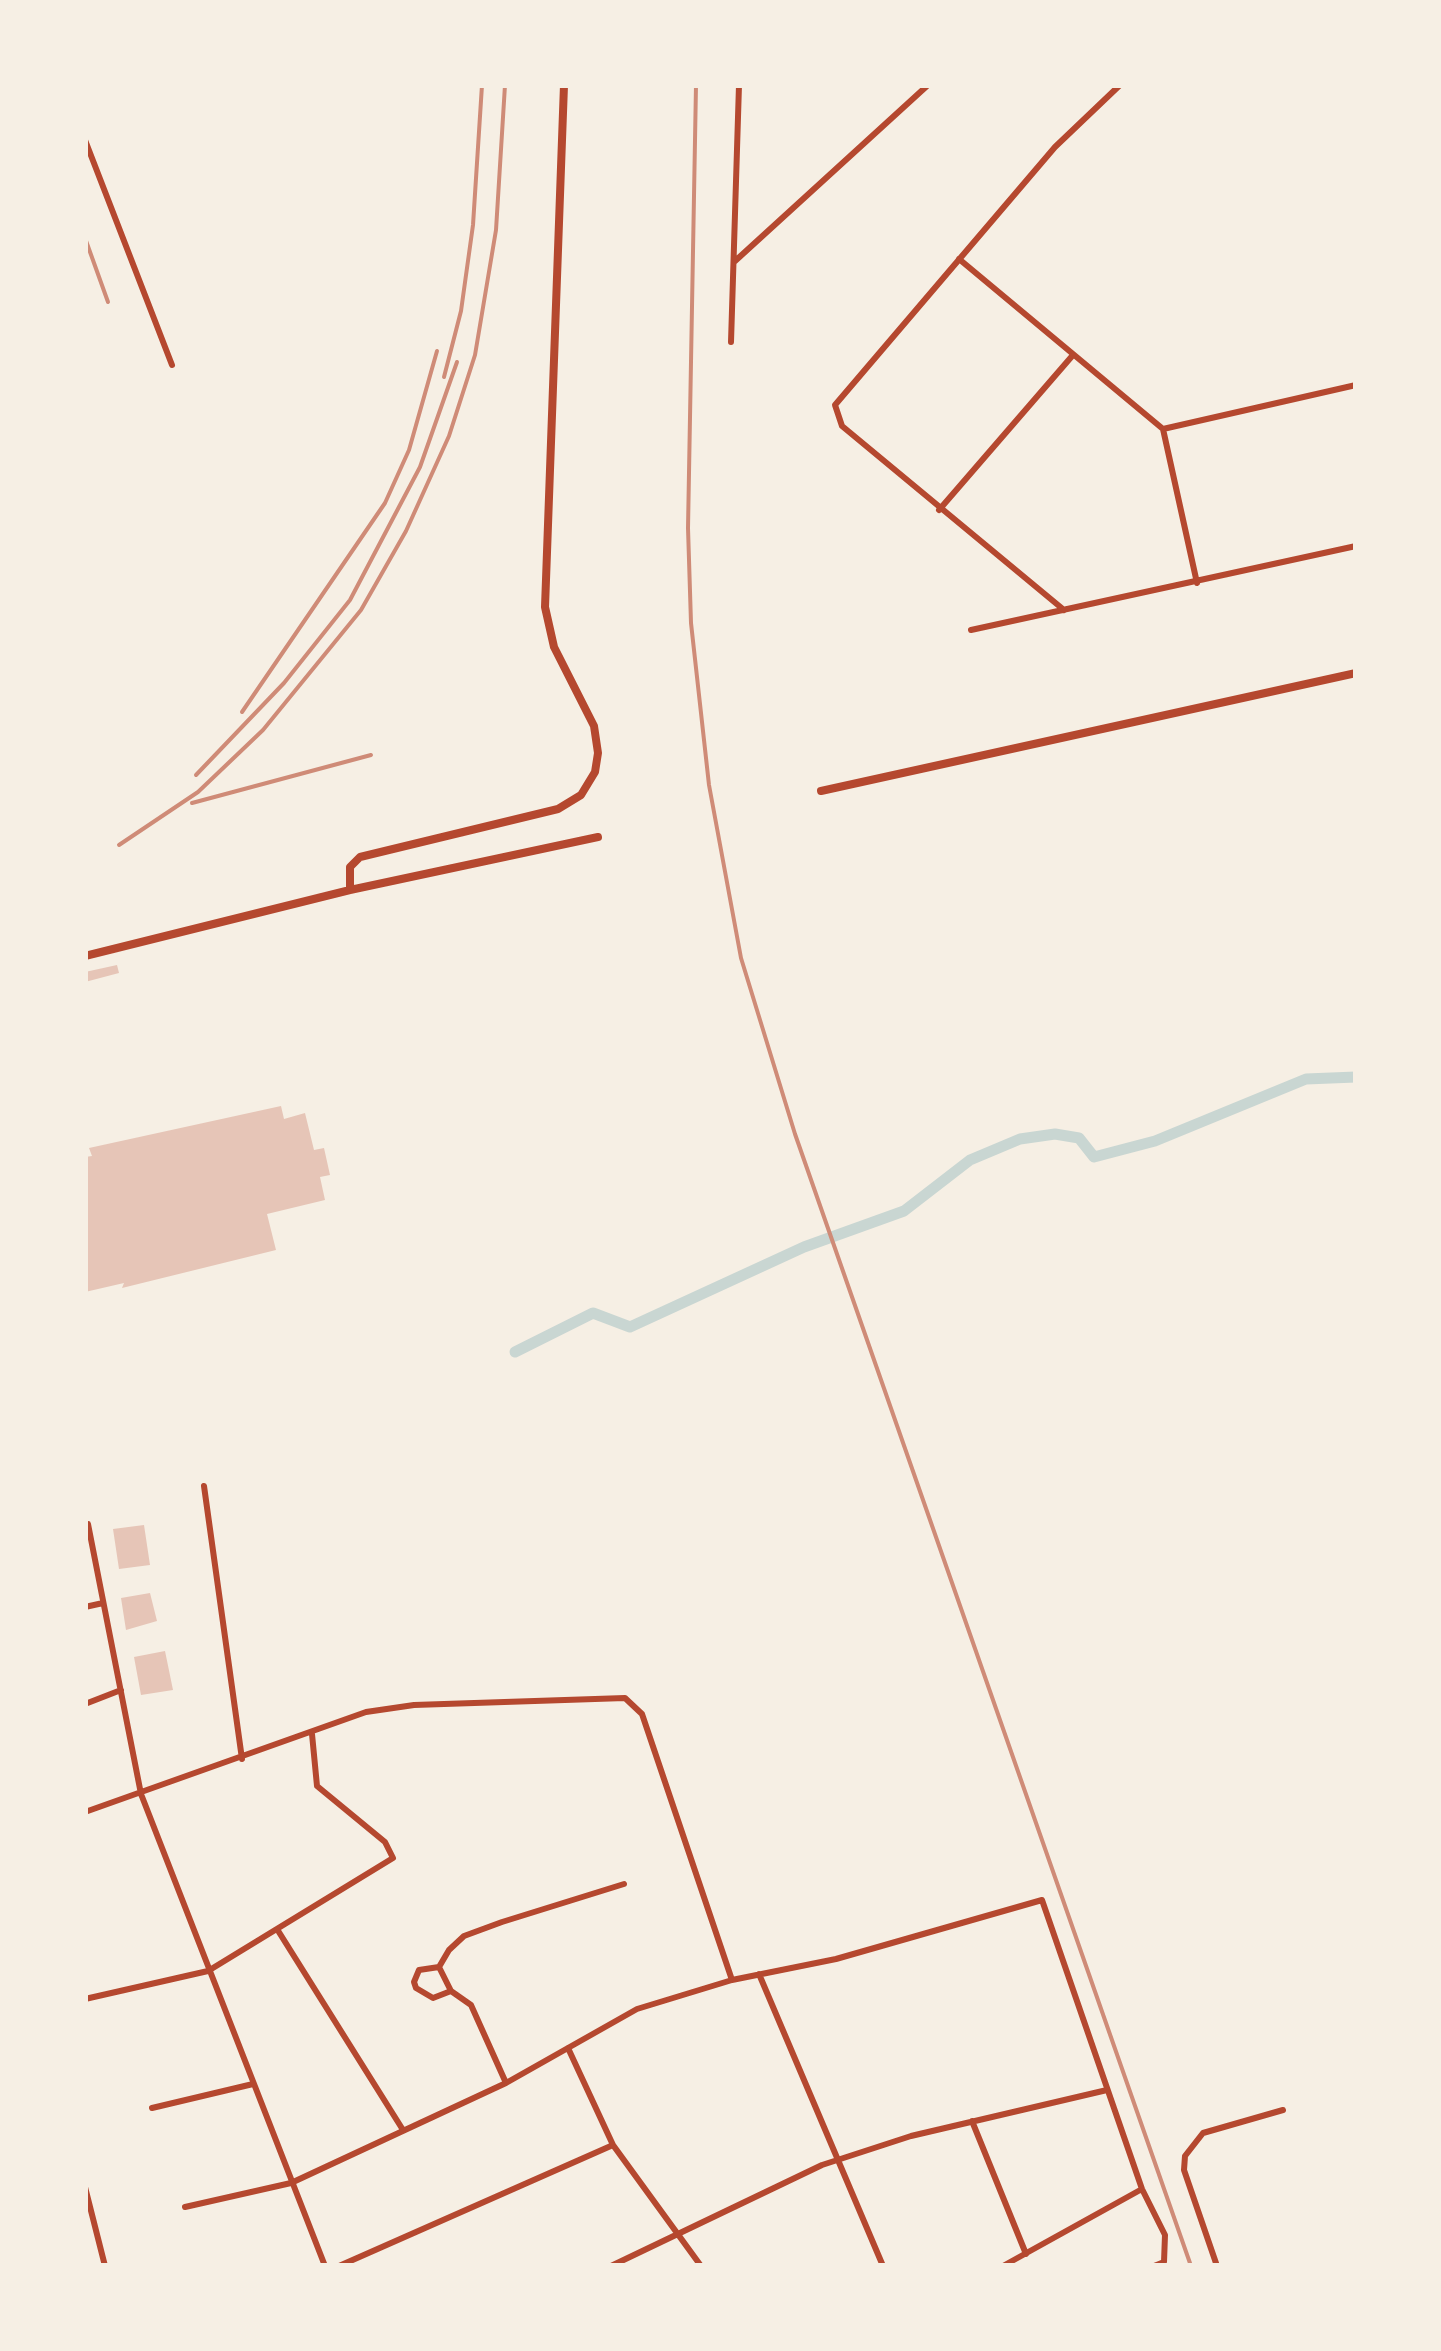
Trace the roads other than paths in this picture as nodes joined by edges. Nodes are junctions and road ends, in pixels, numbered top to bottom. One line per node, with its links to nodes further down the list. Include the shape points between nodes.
1 (564, 85): 21 (street, via 545,608 554,648 594,726 595,772 580,796 558,809 360,857 350,867)
2 (739, 85): 7 (street)
3 (928, 85): 7 (street)
4 (1120, 85): 6 (street, via 1055,147)
5 (85, 140): 10 (street)
6 (959, 260): 9 (street); 13 (street, via 838,400 835,413)
7 (734, 262): 8 (street)
8 (731, 342)
9 (1073, 355): 12 (street); 13 (street)
10 (172, 366)
11 (1356, 385): 12 (street)
12 (1164, 429): 15 (street)
13 (939, 510): 16 (street)
14 (1356, 546): 15 (street)
15 (1197, 583): 16 (street)
16 (1064, 610): 17 (street)
17 (971, 630)
18 (1356, 673): 19 (street)
19 (821, 791)
20 (598, 837): 21 (street)
21 (350, 890): 22 (street)
22 (85, 956)
23 (204, 1486): 30 (street)
24 (88, 1524): 25 (street)
25 (104, 1603): 26 (street); 27 (street)
26 (85, 1607)
27 (121, 1690): 28 (street); 31 (street)
28 (85, 1704)
29 (312, 1734): 30 (street); 34 (street, via 318,1786 393,1852 388,1864); 38 (street, via 393,1706 631,1701 642,1714)
30 (242, 1759): 31 (street)
31 (141, 1794): 32 (street); 36 (street)
32 (85, 1812)
33 (624, 1884): 35 (street, via 464,1936)
34 (277, 1928): 36 (street); 48 (street)
35 (440, 1966): 39 (street); 39 (street, via 419,1970 416,1988 433,1998)
36 (208, 1970): 40 (street); 43 (street)
37 (759, 1974): 38 (street); 44 (street, via 1042,1900); 50 (street)
38 (732, 1980): 41 (street, via 637,2009)
39 (451, 1991): 42 (street, via 471,2005)
40 (85, 1998)
41 (568, 2048): 42 (street); 49 (street)
42 (506, 2083): 48 (street)
43 (253, 2084): 45 (street); 51 (street)
44 (1106, 2090): 47 (street); 53 (street)
45 (152, 2108)
46 (1283, 2110): 65 (street, via 1202,2133 1185,2156)
47 (972, 2121): 50 (street); 56 (street)
48 (402, 2130): 51 (street)
49 (613, 2145): 55 (street); 59 (street)
50 (837, 2161): 55 (street); 62 (street)
51 (291, 2183): 54 (street); 58 (street)
52 (85, 2187): 57 (street)
53 (1142, 2189): 56 (street); 64 (street, via 1165,2235 1164,2262)
54 (185, 2207)
55 (675, 2235): 60 (street); 61 (street)
56 (1026, 2254): 63 (street)
57 (105, 2266)
58 (325, 2266)
59 (340, 2266)
60 (612, 2266)
61 (701, 2266)
62 (882, 2266)
63 (1003, 2266)
64 (1154, 2266)
65 (1217, 2266)

